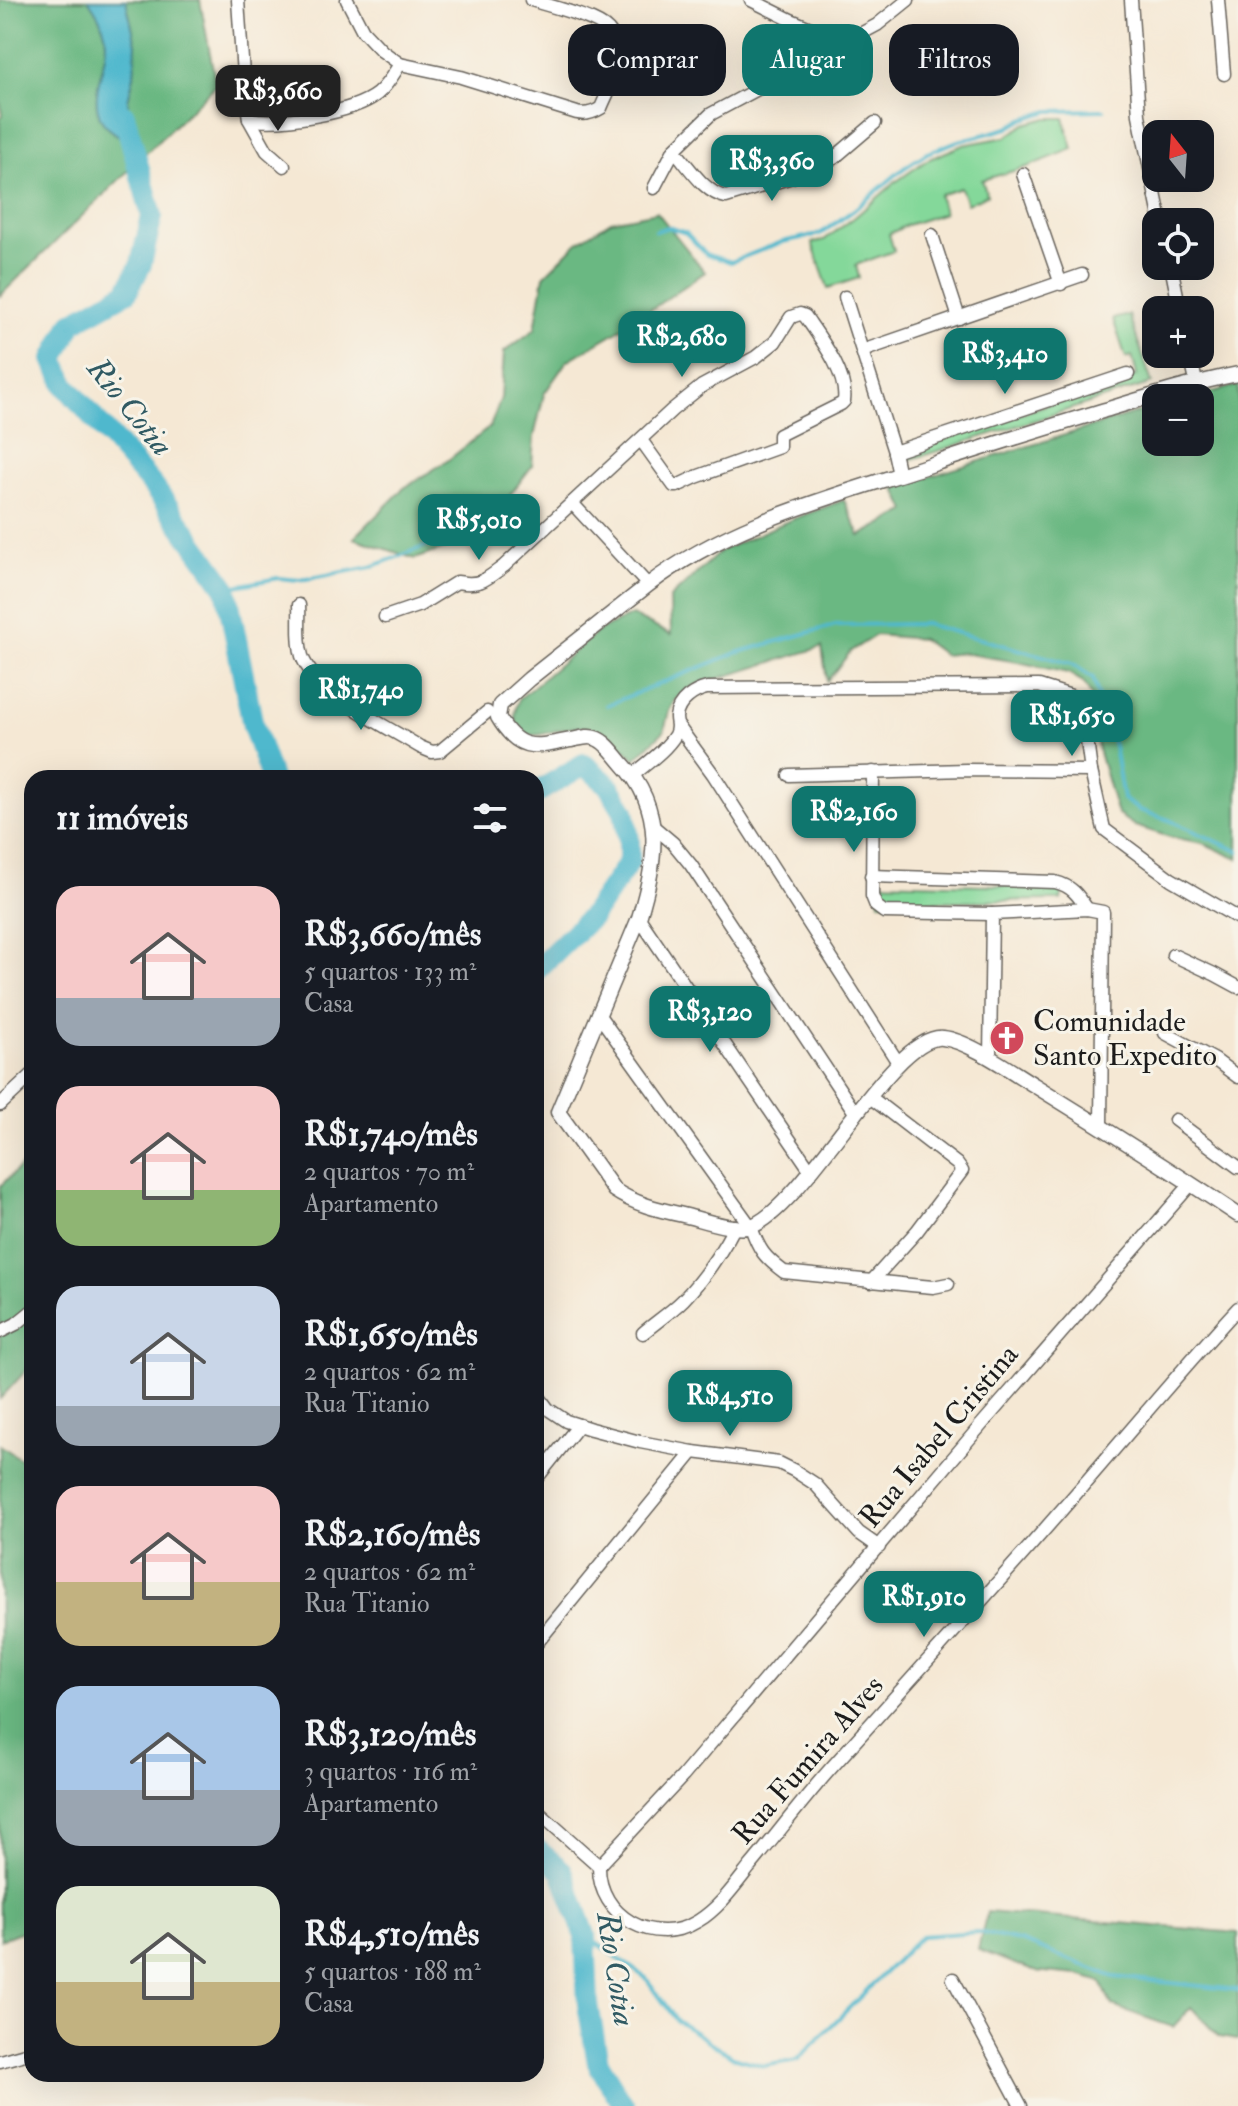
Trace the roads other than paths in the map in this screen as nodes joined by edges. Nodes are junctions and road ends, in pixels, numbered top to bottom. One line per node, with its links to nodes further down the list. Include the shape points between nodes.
1 (238, 0): 13 (street)
2 (347, 0): 10 (street, via 363,31)
3 (531, 0): 10 (street, via 600,24 615,42 614,77 601,108 591,114)
4 (751, 0): 8 (street)
5 (908, 0): 9 (street)
6 (1131, 0): 19 (street, via 1139,115)
7 (1218, 0): 11 (street)
8 (801, 24)
9 (873, 27)
10 (400, 64): 13 (street, via 376,95 359,103 288,120)
11 (1224, 74)
12 (744, 96): 15 (street, via 711,114)
13 (249, 119): 16 (street, via 267,151)
14 (875, 123): 15 (street, via 825,162 726,197 704,184)
15 (674, 150): 18 (street)
16 (284, 166)
17 (1023, 174): 22 (street)
18 (654, 188)
19 (1158, 208)
20 (932, 235): 24 (street)
21 (1082, 275): 22 (street)
22 (1061, 284): 24 (street)
23 (845, 297): 25 (street)
24 (959, 318): 25 (street)
25 (862, 351): 31 (street)
26 (1193, 368): 29 (street)
27 (1128, 374): 31 (street)
28 (1238, 374): 29 (street)
29 (1196, 382): 32 (street)
30 (641, 440): 30 (street, via 677,486 779,447 779,435 841,404 845,393 833,358 805,316 797,314 775,342 702,386); 33 (street)
31 (894, 452): 32 (street)
32 (899, 475): 34 (street, via 762,522)
33 (572, 503): 34 (street); 36 (street, via 486,579 472,585 457,582 420,605)
34 (648, 585): 41 (street, via 529,679 500,705 498,717 514,739 528,745 595,738)
35 (299, 605): 37 (street, via 299,646 310,672 333,694 420,747 440,751)
36 (385, 617)
37 (487, 712)
38 (678, 726): 39 (street, via 680,706 707,688 1039,686 1071,696 1081,707); 41 (street, via 660,752); 54 (street)
39 (1091, 771): 40 (street); 48 (street, via 1104,829 1171,879)
40 (873, 772): 42 (street); 44 (street)
41 (633, 775): 43 (street)
42 (789, 775)
43 (654, 827): 47 (street); 59 (street, via 691,865)
44 (871, 876): 45 (street, via 1055,882 1075,890); 46 (street, via 873,900 884,912)
45 (1087, 909): 46 (street); 61 (street, via 1103,912)
46 (992, 914): 53 (street)
47 (639, 918): 51 (street); 63 (street)
48 (1238, 918)
49 (1173, 955): 50 (street)
50 (1238, 987)
51 (598, 1014): 66 (street, via 558,1112 625,1198); 67 (street)
52 (1165, 1033): 55 (street)
53 (990, 1058): 54 (street, via 934,1038); 61 (street)
54 (899, 1064): 57 (street)
55 (1238, 1077)
56 (24, 1082): 58 (street)
57 (870, 1097): 59 (street); 68 (street, via 962,1171)
58 (0, 1105)
59 (856, 1114): 63 (street)
60 (1175, 1120): 62 (street)
61 (1101, 1127): 64 (street)
62 (1238, 1167)
63 (811, 1171): 67 (street)
64 (1191, 1184): 65 (street); 78 (street, Rua Isabel Cristina)
65 (1238, 1215)
66 (735, 1226): 67 (street); 73 (street, via 682,1301)
67 (751, 1227): 68 (street, via 759,1250 784,1272)
68 (871, 1282): 69 (street)
69 (948, 1284)
70 (1238, 1308): 81 (street, Rua Fumira Alves, via 821,1780 730,1892 700,1920 678,1931 652,1931 627,1921 606,1897)
71 (24, 1318): 72 (street)
72 (0, 1332)
73 (643, 1333)
74 (544, 1404): 75 (street)
75 (579, 1425): 76 (street); 77 (street)
76 (693, 1452): 78 (street, via 779,1463 795,1471); 79 (street)
77 (544, 1469)
78 (879, 1547): 81 (street, Rua Isabel Cristina)
79 (544, 1634)
80 (544, 1817): 81 (street)
81 (599, 1866)
82 (953, 1979): 85 (street)
83 (24, 2054): 84 (street)
84 (0, 2061)
85 (1021, 2106)

